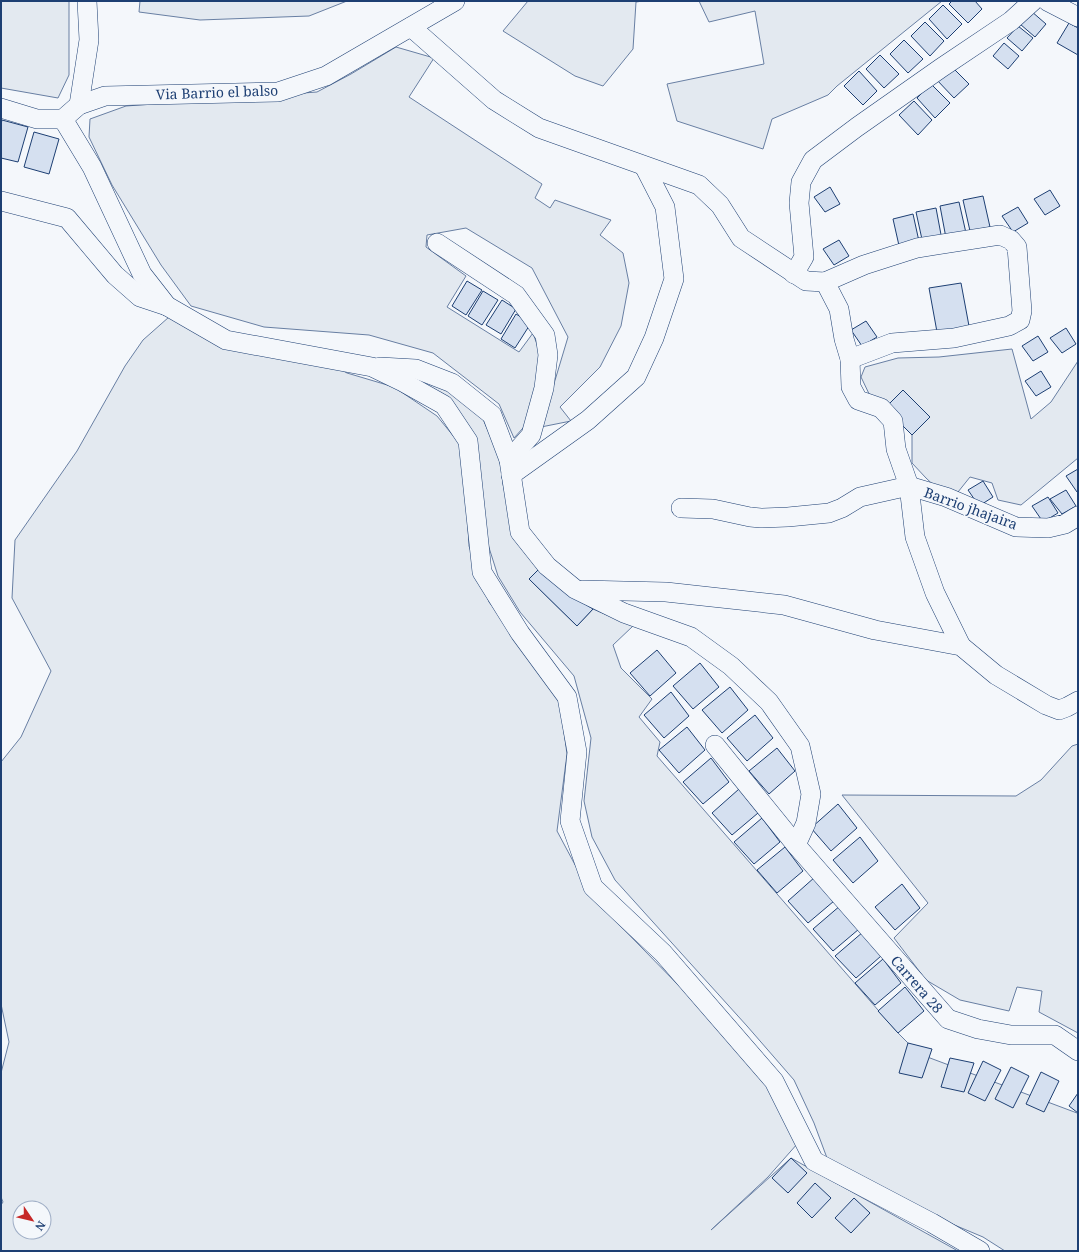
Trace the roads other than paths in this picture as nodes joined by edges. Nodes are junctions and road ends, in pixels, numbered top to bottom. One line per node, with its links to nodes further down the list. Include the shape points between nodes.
1 (87, 1): 7 (street, via 89,40)
2 (455, 1): 6 (street, Via Barrio el balso)
3 (1033, 1): 13 (street, via 1011,21 921,81 813,160 801,182 799,203 804,257)
4 (1047, 1): 5 (street)
5 (1078, 17)
6 (412, 27): 7 (street, Via Barrio el balso, via 326,76 278,92 105,96); 10 (street, via 494,100 539,128)
7 (79, 105): 9 (street)
8 (1, 108): 9 (street, via 37,119)
9 (63, 119): 15 (street, via 92,167 142,274)
10 (644, 166): 13 (street, via 699,185 720,205 741,238); 18 (street, via 665,207 674,279 654,338 636,377 588,420)
11 (1, 201): 15 (street, via 67,218 115,275 140,297)
12 (437, 243): 18 (street, via 516,295 545,335 548,355 544,388 531,434)
13 (794, 274): 14 (street, via 806,282)
14 (825, 282): 16 (street, via 839,309); 16 (street, via 864,265 917,248 1000,235 1011,240 1017,247 1022,311 1020,320 1009,326 954,338 892,343)
15 (167, 306): 17 (street, via 226,340)
16 (850, 359): 19 (street, via 851,387 858,400 882,408 893,422 896,448)
17 (372, 367): 18 (street, via 416,369 452,383 492,415); 28 (street, via 444,405 468,441 482,572 520,633 567,697 578,752 570,821 593,887 663,953 774,1081 814,1161)
18 (510, 468): 22 (street, via 520,532 547,566)
19 (909, 486): 20 (street, via 860,497 842,508 822,514 761,518 713,509); 21 (street, Barrio jhajaira, via 946,497 1016,527 1048,528 1064,524); 23 (street, via 915,537 935,593)
20 (681, 508)
21 (1078, 516)
22 (574, 589): 23 (street, via 666,592 784,605 875,630); 26 (street, via 624,613 691,637 731,666 770,702 800,746 811,794 806,823)
23 (961, 646): 24 (street, via 996,675 1046,705 1059,710)
24 (1078, 701)
25 (715, 745): 26 (street, Carrera 28)
26 (796, 845): 27 (street, Carrera 28, via 948,1019 978,1029 1011,1035 1055,1035)
27 (1078, 1051)
28 (980, 1251)

